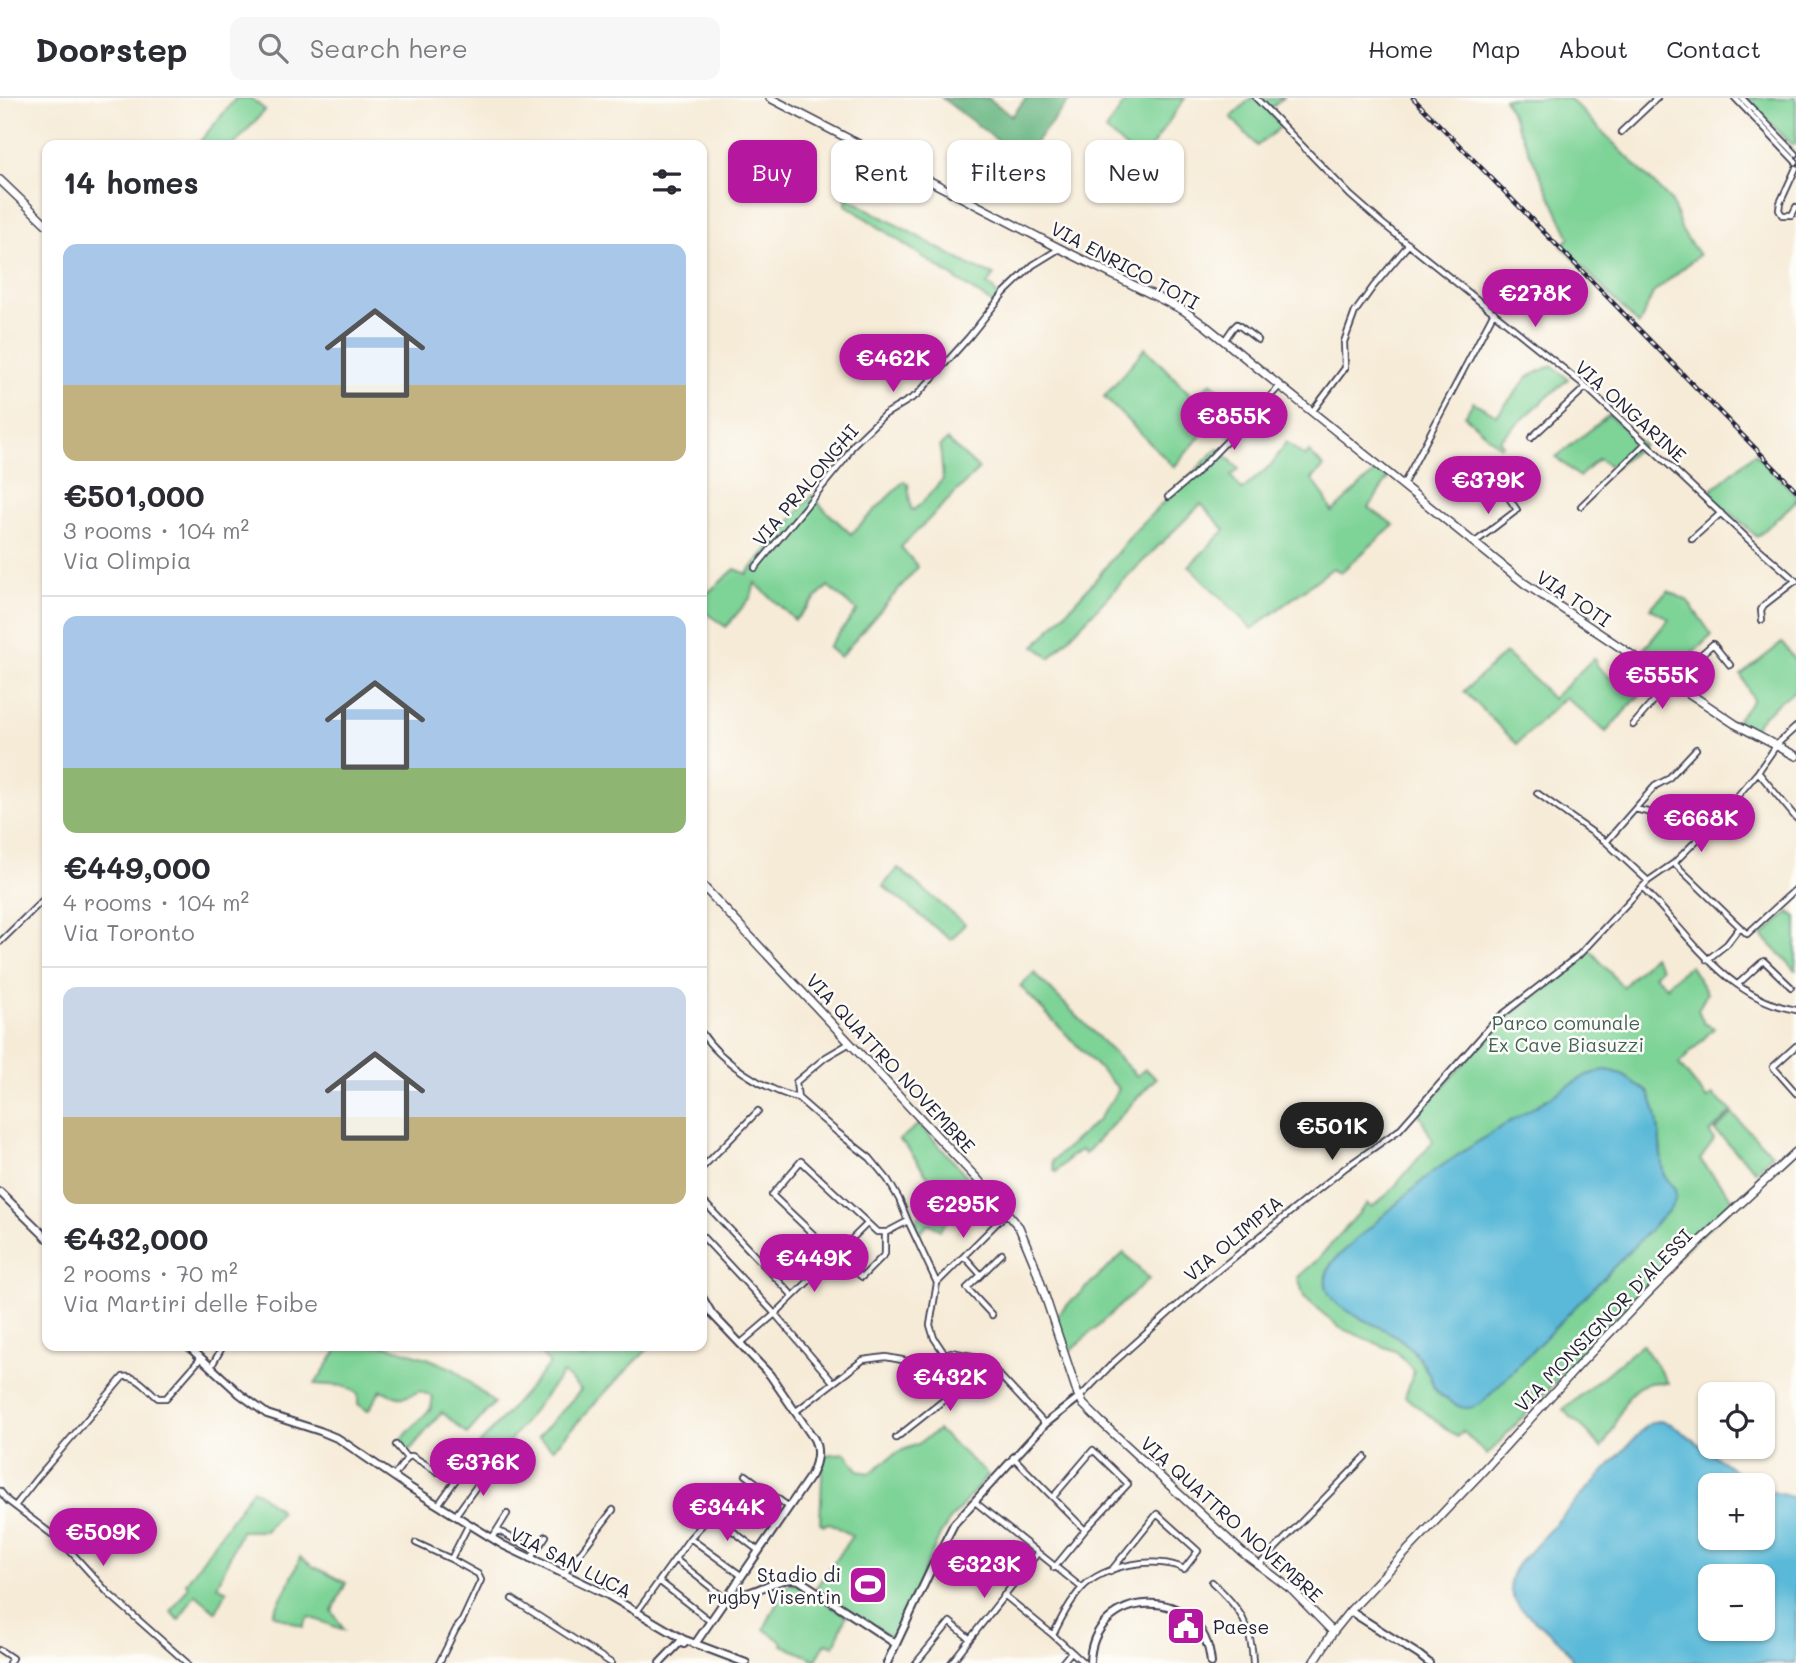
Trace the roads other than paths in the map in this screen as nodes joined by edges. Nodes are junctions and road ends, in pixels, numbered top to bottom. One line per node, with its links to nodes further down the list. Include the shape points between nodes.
1 (771, 98): 14 (main road, VIA ENRICO TOTI)
2 (1256, 98): 13 (street, VIA ONGARINE, via 1350,195)
3 (1657, 98): 6 (street)
4 (1735, 98): 8 (street)
5 (1742, 98): 7 (street)
6 (1620, 132)
7 (1796, 154)
8 (1796, 162)
9 (1796, 168): 11 (street, via 1779,211 1789,216)
10 (0, 180): 12 (main road)
11 (1796, 208)
12 (42, 220)
13 (1409, 244): 15 (street, VIA ONGARINE); 20 (street, via 1355,312 1344,342 1345,368)
14 (1059, 248): 17 (main road, VIA ENRICO TOTI, via 1183,310); 30 (street, VIA PRALONGHI, via 1004,293 917,395 891,409 853,445)
15 (1494, 312): 19 (street, VIA ONGARINE); 23 (street)
16 (1258, 340): 17 (street, via 1237,324)
17 (1224, 341): 18 (main road, VIA ENRICO TOTI)
18 (1280, 386): 20 (main road, VIA ENRICO TOTI); 25 (street)
19 (1586, 387): 21 (street); 22 (street, VIA ONGARINE)
20 (1312, 412): 23 (main road, VIA ENRICO TOTI)
21 (1531, 439)
22 (1646, 443): 26 (street); 27 (street, VIA ONGARINE)
23 (1401, 485): 29 (main road, VIA TOTI)
24 (1503, 489): 29 (street, via 1517,510)
25 (1168, 497)
26 (1581, 506)
27 (1721, 513): 28 (street); 31 (street, VIA ONGARINE)
28 (1692, 539)
29 (1474, 543): 34 (main road, VIA TOTI, via 1524,583)
30 (755, 568)
31 (1796, 581): 32 (street, via 1764,605)
32 (1762, 620)
33 (1730, 665): 34 (street, via 1713,643)
34 (1671, 681): 35 (street); 37 (main road, VIA TOTI)
35 (1633, 725)
36 (1796, 727): 37 (street, VIA OLIMPIA)
37 (1775, 746): 39 (main road, VIA TOTI); 40 (street, VIA OLIMPIA)
38 (1696, 749): 42 (street)
39 (1796, 755)
40 (1758, 772): 44 (street); 46 (street, VIA OLIMPIA)
41 (1538, 793): 45 (street)
42 (1634, 809): 43 (street); 45 (street)
43 (1668, 817)
44 (1796, 818)
45 (1606, 842): 47 (street)
46 (1674, 863): 47 (street, VIA OLIMPIA); 52 (street)
47 (1648, 881): 48 (street, VIA OLIMPIA)
48 (1642, 887): 54 (street); 93 (street, VIA OLIMPIA, via 1579,955 1498,1018 1399,1130 1206,1280)
49 (1796, 889): 52 (street, via 1747,934)
50 (707, 890): 59 (main road, VIA QUATTRO NOVEMBRE)
51 (42, 902): 53 (street)
52 (1740, 927): 54 (street)
53 (0, 942)
54 (1707, 960): 55 (street)
55 (1738, 984): 56 (street, via 1764,961); 57 (street, via 1769,1003)
56 (1791, 987)
57 (1796, 1010)
58 (707, 1040): 62 (street, via 752,1078)
59 (850, 1043): 62 (street, via 796,1082); 68 (main road, VIA QUATTRO NOVEMBRE)
60 (1796, 1046): 61 (street, via 1773,1067)
61 (1796, 1093)
62 (798, 1098): 69 (street, via 877,1165 900,1199)
63 (758, 1111): 65 (street)
64 (1796, 1152): 141 (main road, VIA MONSIGNOR D'ALESSI, via 1639,1302)
65 (707, 1163)
66 (0, 1192): 71 (street)
67 (707, 1205): 79 (street)
68 (1007, 1212): 76 (street); 93 (main road, VIA QUATTRO NOVEMBRE, via 1019,1227 1034,1263)
69 (908, 1222): 72 (street); 78 (street)
70 (867, 1224): 72 (street); 75 (street); 75 (street, via 802,1161 772,1195)
71 (42, 1233)
72 (884, 1233): 75 (street, via 885,1254 862,1277)
73 (707, 1242): 81 (street)
74 (1002, 1254): 77 (street)
75 (836, 1256): 79 (street)
76 (964, 1256): 77 (street); 78 (street)
77 (981, 1275): 82 (street, via 967,1288)
78 (937, 1283): 86 (street, via 930,1325)
79 (793, 1296): 81 (street)
80 (707, 1306): 83 (street)
81 (775, 1314): 83 (street); 92 (street)
82 (992, 1315)
83 (741, 1343): 94 (street)
84 (193, 1351): 89 (street, VIA SAN LUCA)
85 (220, 1351): 90 (street)
86 (944, 1353): 87 (street); 92 (street, via 918,1363 886,1357 863,1360)
87 (957, 1353): 88 (street); 91 (street)
88 (972, 1356): 91 (street); 95 (street, via 989,1364)
89 (201, 1358): 90 (street, VIA SAN LUCA); 110 (street, via 166,1398 158,1398 135,1377 123,1377)
90 (211, 1367): 105 (street, VIA SAN LUCA, via 267,1414 330,1434)
91 (965, 1368): 96 (street, via 966,1382)
92 (833, 1382): 94 (street)
93 (1079, 1397): 95 (street, VIA OLIMPIA); 130 (main road, VIA QUATTRO NOVEMBRE, via 1100,1422)
94 (795, 1412): 111 (street, via 817,1444 818,1454 811,1475)
95 (1045, 1424): 99 (street, VIA OLIMPIA)
96 (896, 1438)
97 (396, 1445): 101 (street)
98 (477, 1450): 109 (street)
99 (1013, 1457): 107 (street); 108 (street, VIA OLIMPIA)
100 (1365, 1457): 130 (street)
101 (407, 1458): 103 (street, via 412,1456); 105 (street)
102 (491, 1466): 115 (street)
103 (438, 1472)
104 (746, 1475): 111 (street)
105 (394, 1476): 109 (street, VIA SAN LUCA)
106 (0, 1491): 110 (street)
107 (1053, 1497): 119 (street); 119 (street, via 1093,1450 1128,1484)
108 (975, 1502): 126 (street); 150 (street, VIA OLIMPIA, via 954,1524)
109 (438, 1505): 115 (street, VIA SAN LUCA)
110 (15, 1506): 156 (street, via 62,1542 109,1594)
111 (789, 1507): 117 (street)
112 (613, 1510): 133 (street)
113 (507, 1514): 118 (street)
114 (712, 1515): 117 (street, via 730,1495); 121 (street); 125 (street)
115 (455, 1516): 116 (street, VIA SAN LUCA)
116 (469, 1524): 122 (street, VIA SAN LUCA); 127 (street)
117 (774, 1527): 125 (street)
118 (497, 1530): 122 (street); 124 (street)
119 (1085, 1530): 131 (street)
120 (545, 1536): 124 (street)
121 (690, 1538): 129 (street); 134 (street)
122 (492, 1539): 128 (street, VIA SAN LUCA)
123 (416, 1543): 127 (street)
124 (536, 1551): 128 (street)
125 (759, 1551): 134 (street)
126 (1037, 1553): 131 (street); 138 (street)
127 (451, 1559): 157 (street, via 481,1580)
128 (530, 1559): 133 (street, VIA SAN LUCA)
129 (674, 1559): 135 (street); 139 (street)
130 (1258, 1566): 145 (main road, VIA QUATTRO NOVEMBRE, via 1292,1590)
131 (1054, 1568): 137 (street)
132 (1110, 1572): 132 (street, via 1154,1562 1184,1569 1198,1551 1157,1514); 137 (street)
133 (564, 1574): 142 (street, VIA SAN LUCA)
134 (742, 1576): 139 (street)
135 (659, 1581): 142 (street); 143 (street)
136 (1212, 1582): 168 (street, via 1239,1609 1249,1630)
137 (1082, 1588): 146 (street)
138 (1004, 1595): 146 (street); 147 (street)
139 (728, 1597): 143 (street); 150 (street, via 786,1578 799,1580)
140 (512, 1599): 158 (street)
141 (1350, 1611): 145 (main road, VIA MONSIGNOR D'ALESSI); 170 (street)
142 (636, 1613): 148 (street, VIA SAN LUCA)
143 (710, 1621): 144 (street)
144 (705, 1630): 149 (street); 151 (street)
145 (1333, 1632): 169 (main road, VIA MONSIGNOR D'ALESSI)
146 (1053, 1635): 153 (street)
147 (970, 1639): 162 (street, via 950,1622); 163 (street)
148 (682, 1642): 149 (street); 159 (street)
149 (694, 1644): 151 (street)
150 (896, 1644): 161 (street, VIA OLIMPIA)
151 (703, 1647): 154 (street)
152 (0, 1650): 155 (street, via 12,1658)
153 (1071, 1652): 164 (street); 165 (street)
154 (733, 1661): 160 (street)
155 (9, 1663)
156 (187, 1663)
157 (439, 1663)
158 (611, 1663)
159 (660, 1663)
160 (746, 1663)
161 (887, 1663)
162 (916, 1663)
163 (951, 1663)
164 (1062, 1663)
165 (1084, 1663)
166 (1090, 1663): 167 (street, via 1096,1637 1108,1620 1126,1608 1147,1603 1169,1606 1196,1623 1207,1642)
167 (1211, 1663)
168 (1253, 1663)
169 (1313, 1663)
170 (1429, 1663)

